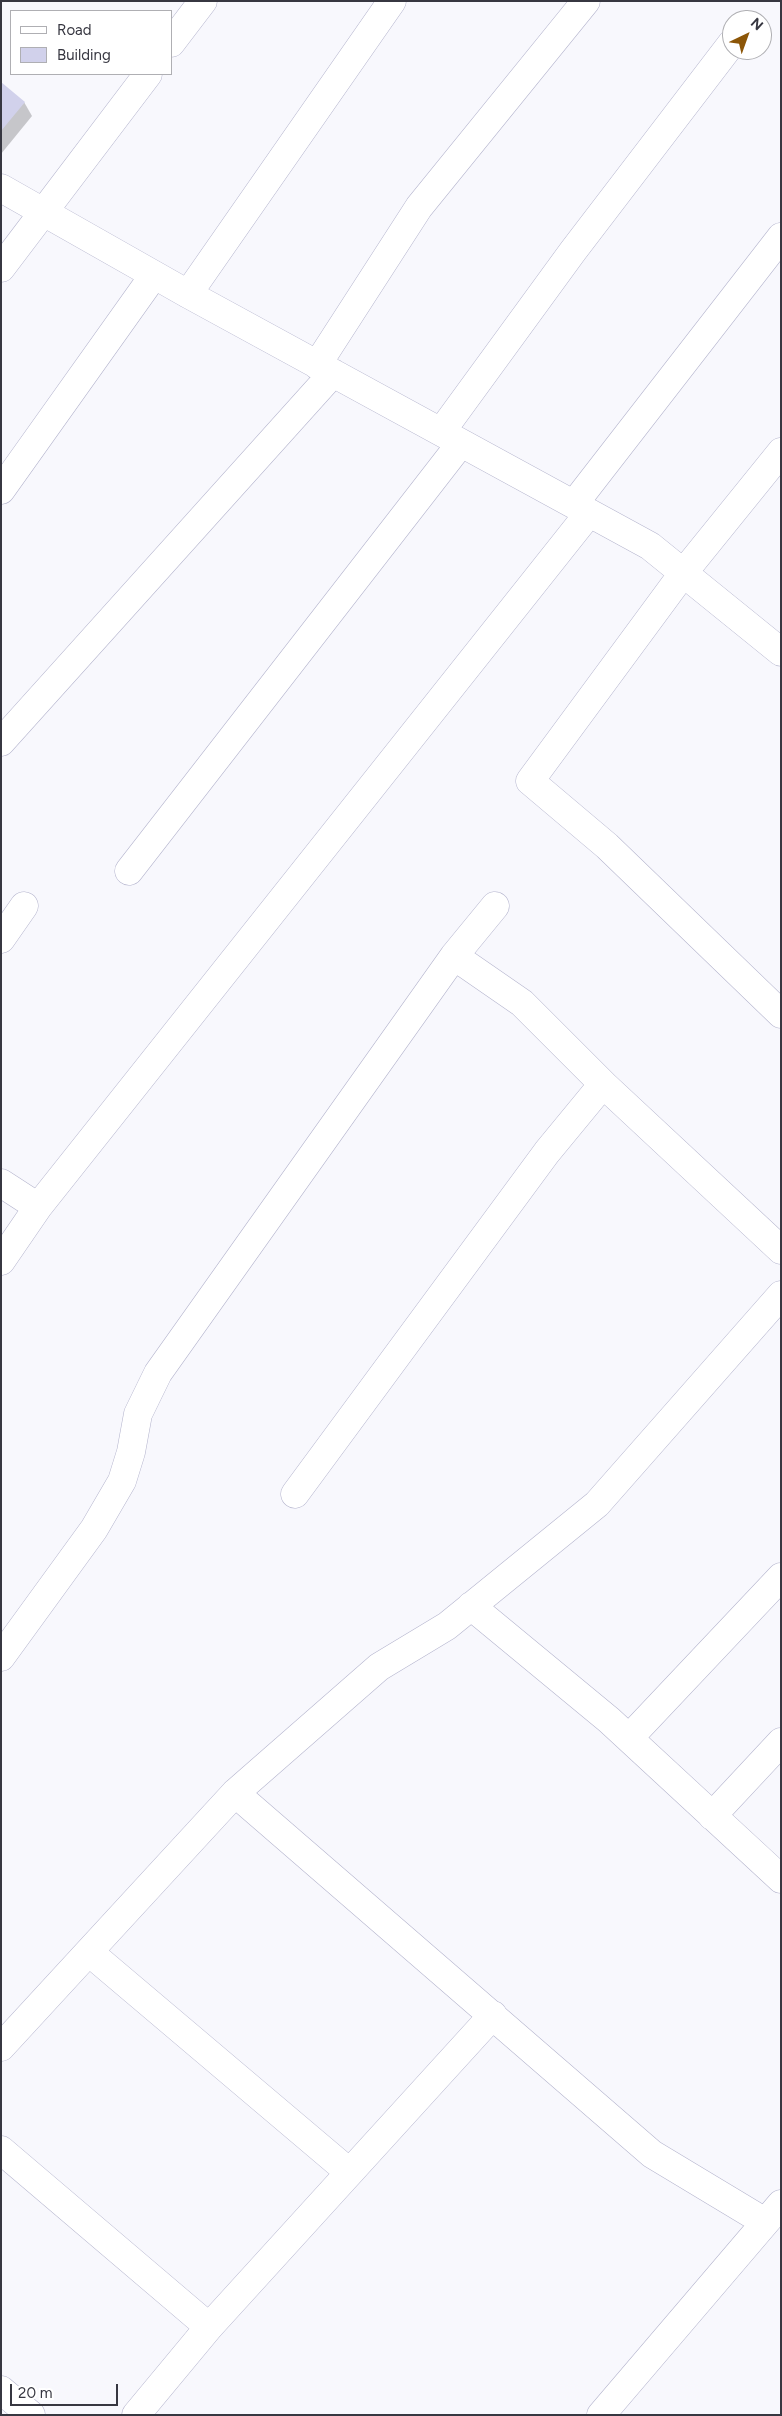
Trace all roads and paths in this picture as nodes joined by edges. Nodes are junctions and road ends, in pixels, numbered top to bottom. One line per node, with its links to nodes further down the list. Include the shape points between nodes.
1 (203, 1): 4 (street)
2 (392, 1): 12 (street)
3 (586, 1): 13 (street, via 420,207)
4 (172, 42)
5 (722, 56): 14 (street, via 574,251)
6 (147, 75): 8 (street)
7 (1, 188): 8 (street)
8 (42, 211): 10 (street); 11 (street)
9 (781, 237): 17 (street)
10 (1, 268)
11 (154, 274): 12 (street); 16 (street)
12 (188, 294): 13 (street)
13 (325, 369): 14 (street); 20 (street)
14 (451, 437): 17 (street); 21 (street)
15 (781, 452): 18 (street)
16 (1, 490)
17 (582, 509): 18 (street, via 650,546); 29 (street)
18 (684, 572): 19 (street); 26 (street, via 530,781 607,846)
19 (781, 652)
20 (1, 742)
21 (129, 871)
22 (24, 906): 24 (street)
23 (495, 906): 25 (street)
24 (1, 939)
25 (454, 956): 27 (street, via 522,1003); 36 (street, via 158,1373 138,1414 132,1452 122,1481 94,1529)
26 (781, 1014)
27 (603, 1084): 30 (street); 33 (street, via 547,1152)
28 (1, 1183): 29 (street)
29 (38, 1207): 31 (street)
30 (781, 1250)
31 (1, 1261)
32 (781, 1295): 35 (street, via 597,1504)
33 (295, 1494)
34 (781, 1577): 37 (street)
35 (471, 1606): 37 (street); 39 (street, via 447,1626 379,1667)
36 (1, 1657)
37 (628, 1738): 40 (street)
38 (781, 1742): 40 (street)
39 (235, 1793): 42 (street); 43 (street)
40 (712, 1816): 41 (street)
41 (781, 1879)
42 (89, 1952): 44 (street); 46 (street)
43 (493, 2015): 46 (street); 47 (street, via 652,2154)
44 (1, 2047)
45 (1, 2150): 48 (street)
46 (349, 2172): 48 (street)
47 (773, 2213): 52 (street)
48 (209, 2327): 51 (street)
49 (1, 2390): 50 (street)
50 (31, 2415)
51 (136, 2415)
52 (601, 2415)

